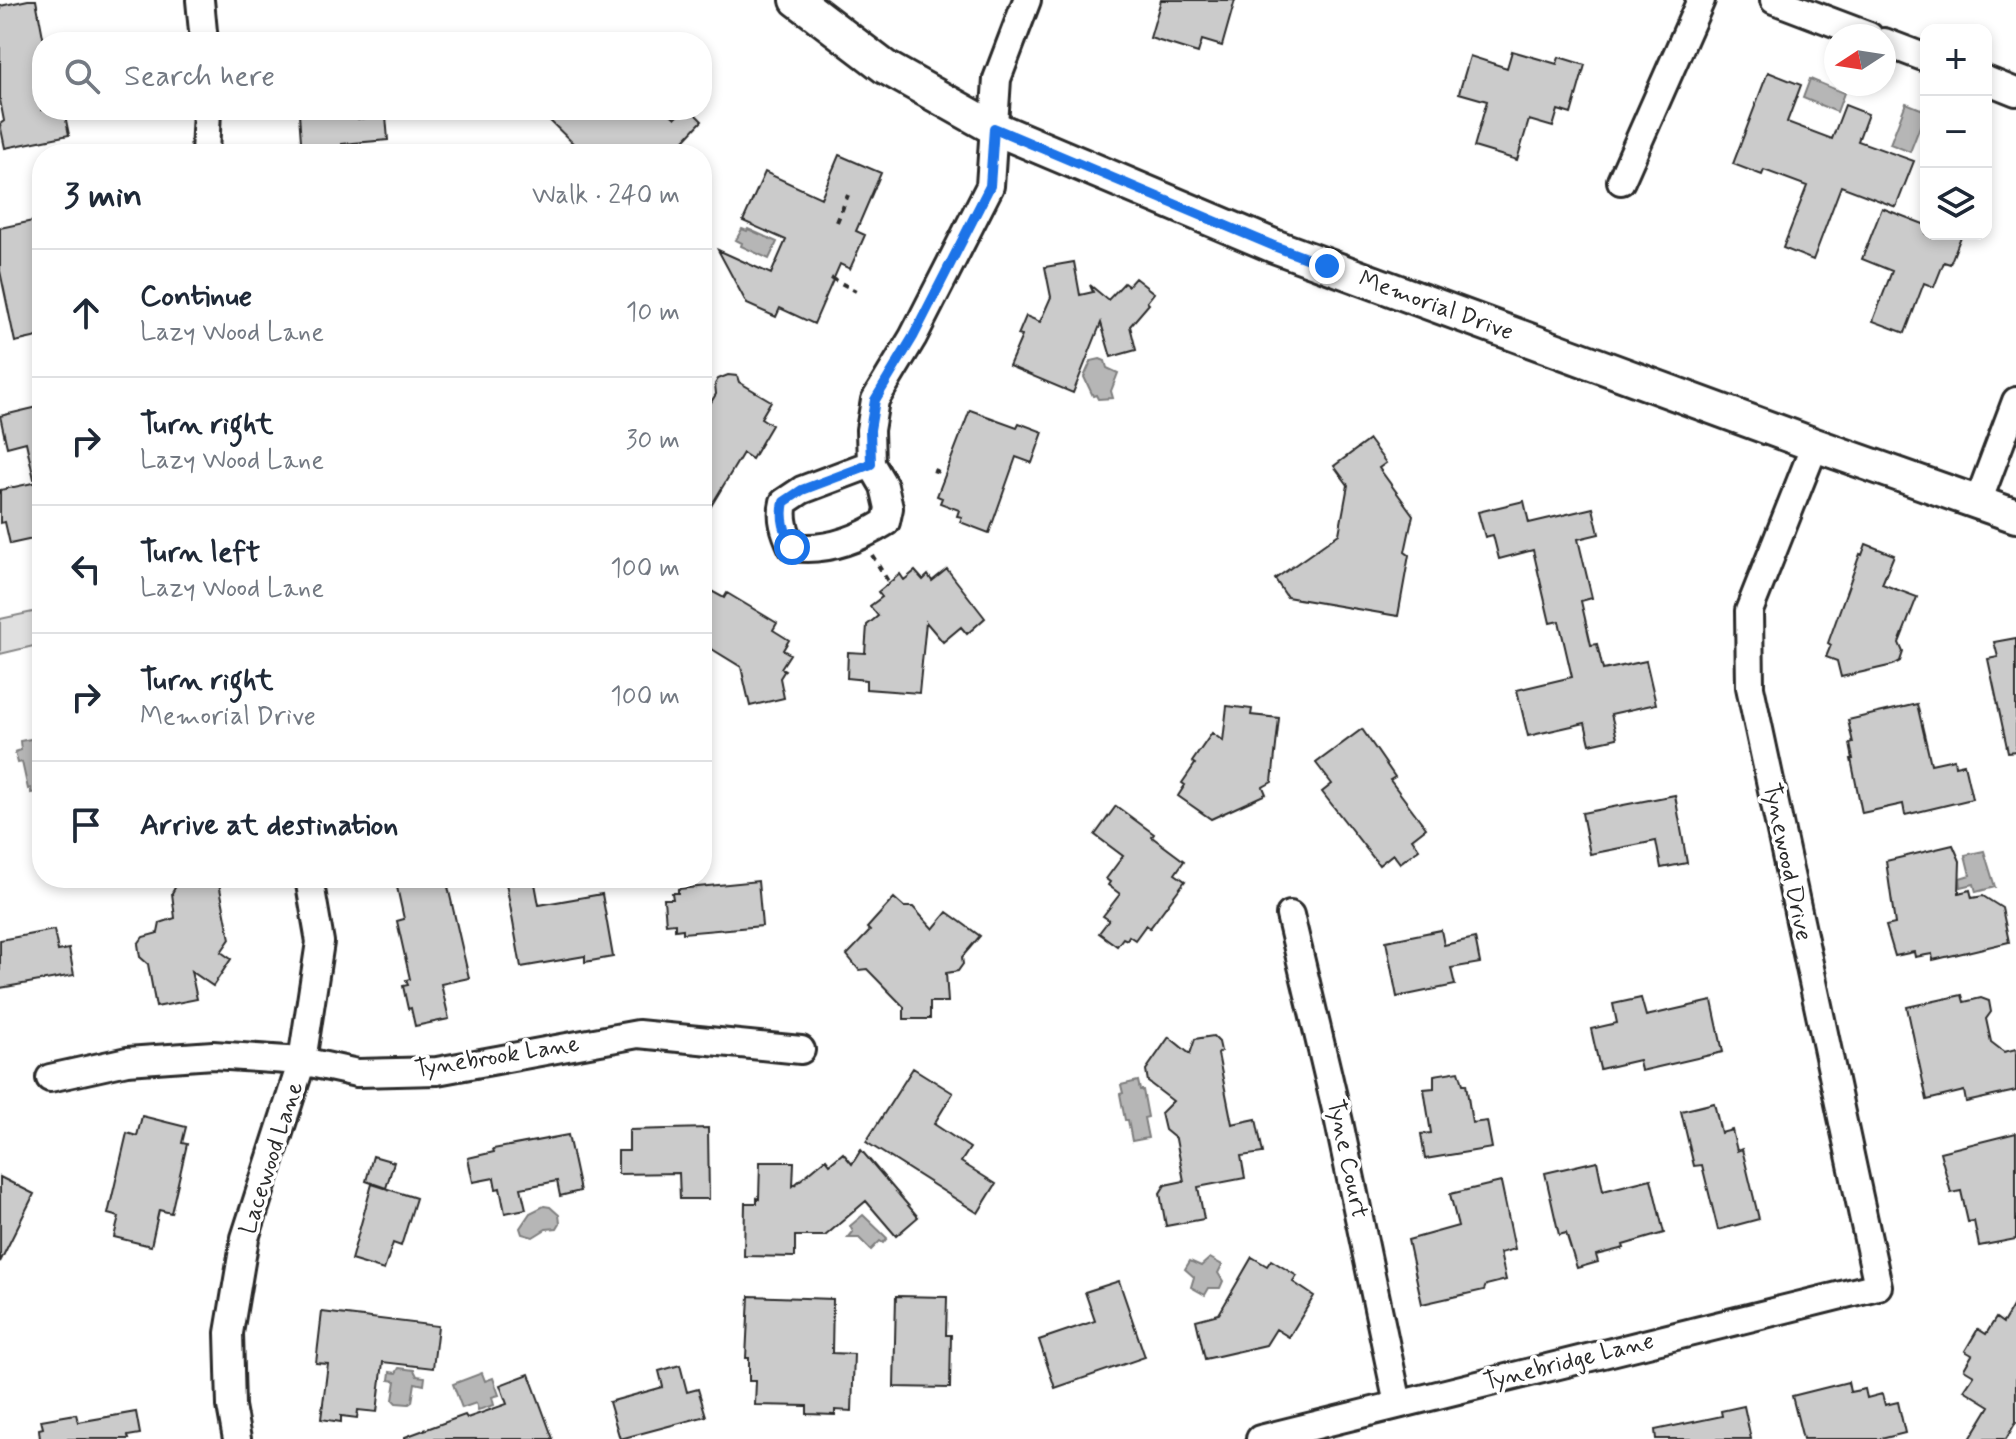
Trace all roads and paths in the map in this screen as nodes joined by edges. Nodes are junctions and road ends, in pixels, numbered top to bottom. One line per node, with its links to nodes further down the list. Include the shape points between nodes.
1 (200, 0): 7 (street)
2 (797, 0): 13 (street, Memorial Drive, via 885,67)
3 (1027, 0): 13 (street, via 997,79)
4 (1701, 0): 15 (street)
5 (1774, 0): 6 (street)
6 (1837, 24)
7 (203, 32)
8 (1896, 47): 9 (street)
9 (1920, 56)
10 (1992, 82): 11 (street)
11 (2016, 92)
12 (207, 120): 14 (street)
13 (994, 128): 21 (street, Memorial Drive, via 1274,246); 22 (street, via 990,186 875,400)
14 (205, 144)
15 (1621, 181)
16 (848, 195): 17 (path)
17 (837, 222)
18 (831, 278): 19 (path)
19 (856, 291)
20 (2016, 401): 25 (street)
21 (1815, 445): 25 (street, Memorial Drive); 34 (street, Tynewood Drive, via 1749,611 1750,687)
22 (871, 464): 27 (street, via 889,508 886,522); 27 (street, via 802,490 784,502 781,512 792,547 834,546)
23 (933, 470): 24 (path)
24 (942, 473)
25 (1978, 502): 26 (street, Memorial Drive)
26 (2016, 516)
27 (866, 533): 28 (path, via 872,557)
28 (889, 583)
29 (311, 888): 32 (street, Lacewood Lane, via 320,942)
30 (1290, 915): 35 (street, Tyne Court)
31 (801, 1050): 32 (street, Tynebrook Lane, via 638,1034 437,1071 357,1073)
32 (302, 1061): 33 (street, Tynebrook Lane, via 213,1055 127,1061); 36 (street, Lacewood Lane, via 245,1238 229,1333)
33 (50, 1078)
34 (1878, 1286): 35 (street, Tynebridge Lane)
35 (1398, 1404): 37 (street, Tynebridge Lane)
36 (237, 1439)
37 (1260, 1439)

